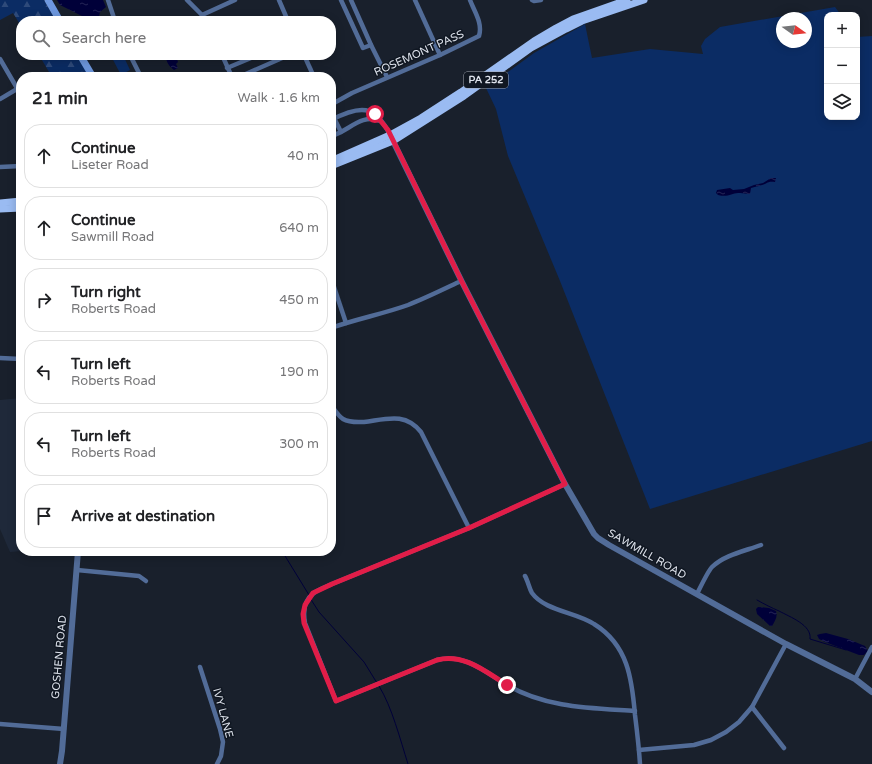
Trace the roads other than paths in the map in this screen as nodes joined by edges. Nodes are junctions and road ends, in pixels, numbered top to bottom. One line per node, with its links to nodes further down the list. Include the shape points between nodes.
1 (48, 0): 16 (main road)
2 (108, 0): 17 (street)
3 (187, 0): 15 (street)
4 (235, 0): 15 (street)
5 (278, 0): 18 (street)
6 (341, 0): 19 (street)
7 (351, 0): 14 (street)
8 (415, 0): 21 (street)
9 (470, 0): 21 (street, ROSEMONT PASS, via 480,24 479,36)
10 (532, 0): 11 (street)
11 (541, 0)
12 (627, 0): 45 (main road, PA 252, via 573,19 527,45)
13 (644, 0): 45 (main road, PA 252, via 582,21 531,48 464,96)
14 (357, 14): 19 (street); 20 (street)
15 (202, 15)
16 (57, 16)
17 (113, 16)
18 (286, 16)
19 (350, 18): 20 (street, via 363,48)
20 (371, 45): 35 (street)
21 (440, 54): 35 (street, ROSEMONT PASS)
22 (0, 59): 36 (street)
23 (83, 60): 30 (main road)
24 (132, 60): 31 (street)
25 (224, 60): 29 (street)
26 (246, 60): 29 (street)
27 (278, 60): 33 (street)
28 (306, 60): 34 (street)
29 (227, 68): 32 (street)
30 (90, 72)
31 (138, 72)
32 (229, 72)
33 (250, 72)
34 (312, 72)
35 (387, 77): 39 (street, ROSEMONT PASS)
36 (16, 87)
37 (16, 90): 38 (street)
38 (0, 99)
39 (336, 101)
40 (336, 117): 41 (street, via 361,109 375,114)
41 (381, 121): 43 (street, via 361,120); 45 (street)
42 (336, 125): 43 (street)
43 (341, 132): 44 (street)
44 (336, 134)
45 (392, 138): 46 (main road, PA 252); 47 (main road, PA 252); 54 (street, SAWMILL ROAD)
46 (336, 159)
47 (336, 164)
48 (16, 166): 49 (street)
49 (0, 167)
50 (16, 201): 51 (main road)
51 (0, 203)
52 (16, 208): 53 (main road)
53 (0, 209)
54 (461, 281): 56 (street, via 408,305); 61 (street, SAWMILL ROAD)
55 (336, 293): 56 (street)
56 (346, 323): 57 (street)
57 (336, 326)
58 (0, 358): 59 (street)
59 (16, 359)
60 (336, 411): 62 (street, via 349,421 398,418 417,427)
61 (565, 484): 62 (street); 68 (street, SAWMILL ROAD, via 598,538)
62 (469, 528): 75 (street, via 313,593 305,605 304,623 336,701 437,660 450,658 472,663 514,689 555,704)
63 (760, 545): 68 (street, via 718,562 711,568)
64 (78, 556): 65 (street, GOSHEN ROAD)
65 (77, 570): 67 (street, via 139,576); 77 (street, GOSHEN ROAD)
66 (525, 576): 75 (street, via 541,602 586,619 614,642 628,667)
67 (146, 581)
68 (697, 594): 69 (street, SAWMILL ROAD)
69 (786, 644): 72 (street, SAWMILL ROAD); 74 (street)
70 (872, 647): 72 (street)
71 (200, 667): 81 (street, IVY LANE, via 223,742)
72 (855, 679): 73 (street, SAWMILL ROAD)
73 (872, 692)
74 (752, 707): 78 (street); 79 (street, via 732,728 711,740 694,745)
75 (635, 711): 79 (street)
76 (0, 724): 77 (street)
77 (64, 729): 80 (street, GOSHEN ROAD)
78 (784, 748)
79 (639, 750): 82 (street)
80 (60, 764)
81 (217, 764)
82 (640, 764)

